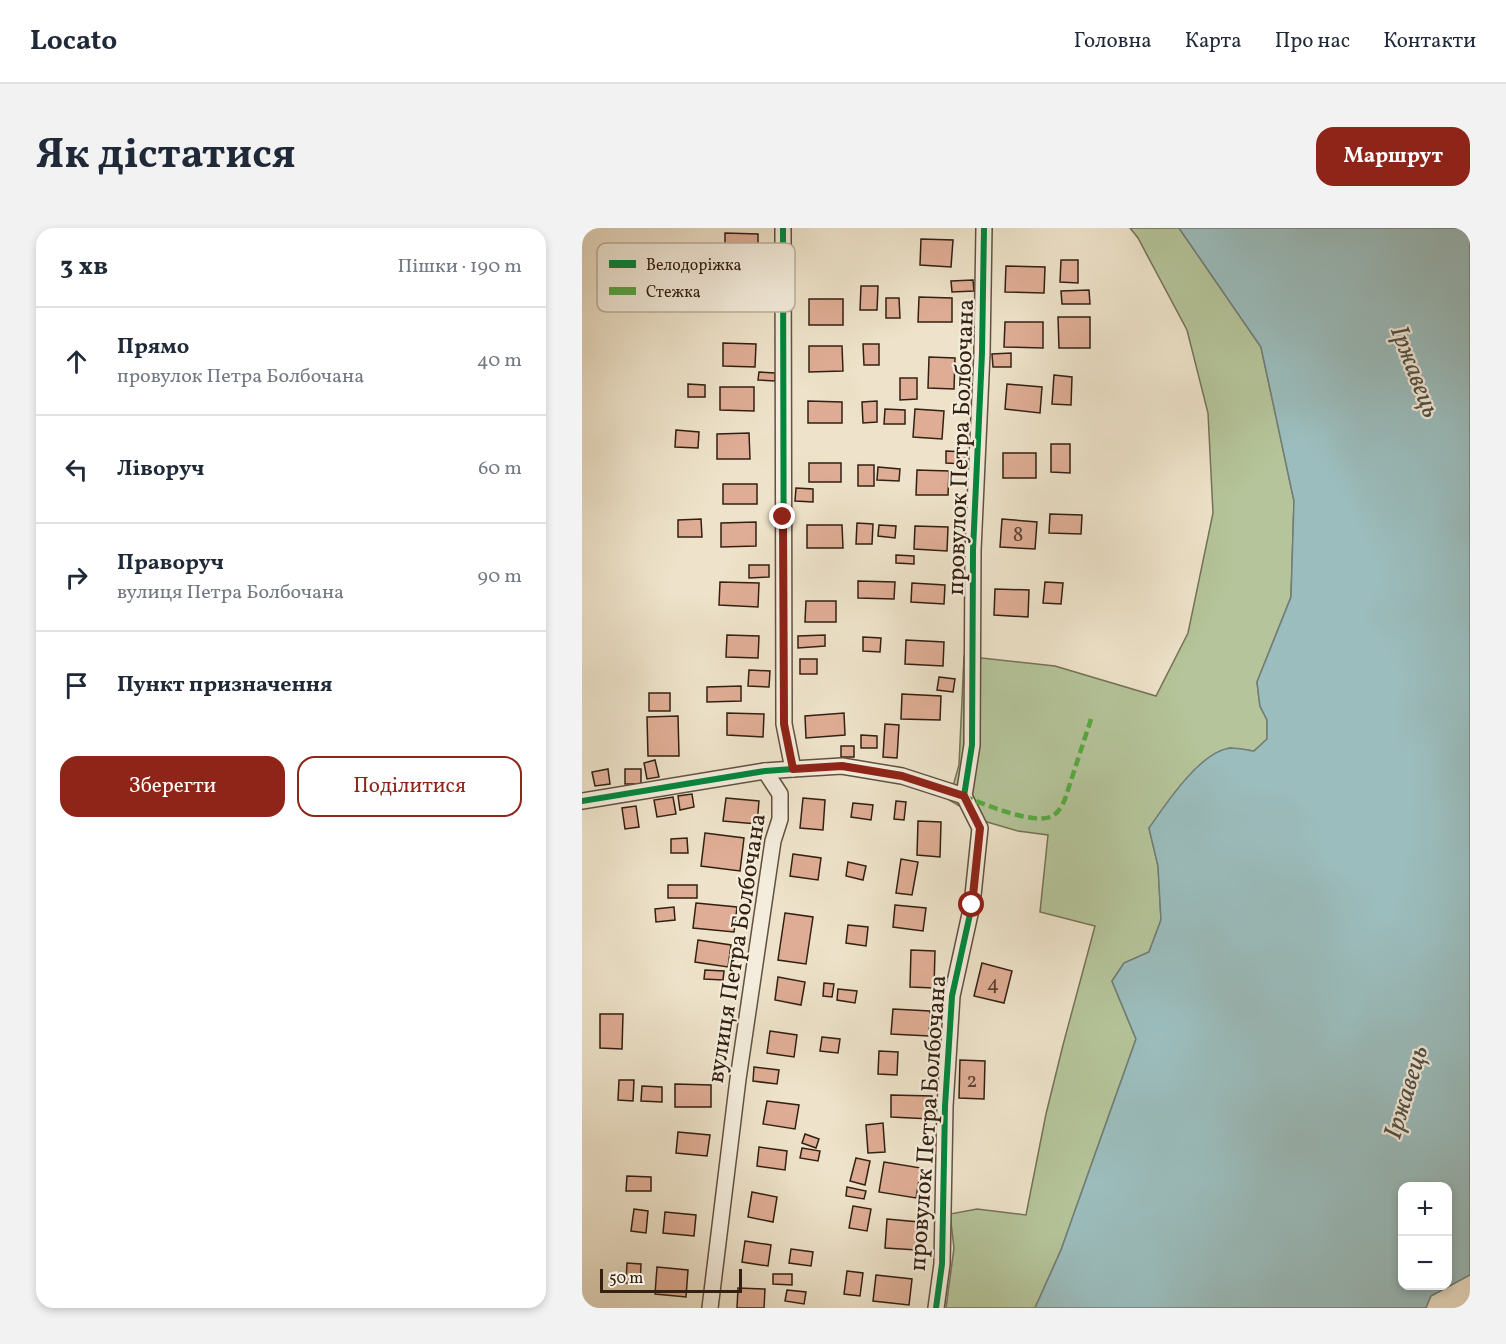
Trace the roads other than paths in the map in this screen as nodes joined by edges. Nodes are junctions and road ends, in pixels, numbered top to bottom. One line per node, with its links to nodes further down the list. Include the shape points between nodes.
1 (783, 228): 3 (street)
2 (984, 228): 7 (street, провулок Петра Болбочана, via 973,550 972,745)
3 (783, 243)
4 (783, 312): 5 (street, via 784,724)
5 (793, 769): 6 (street); 7 (street, via 842,766 902,776)
6 (765, 771): 8 (street); 9 (street, вулиця Петра Болбочана, via 780,794 780,819 773,841 738,1080)
7 (964, 796): 10 (street, провулок Петра Болбочана, via 980,828 972,905 952,996 942,1264)
8 (582, 801)
9 (710, 1308)
10 (936, 1308)

